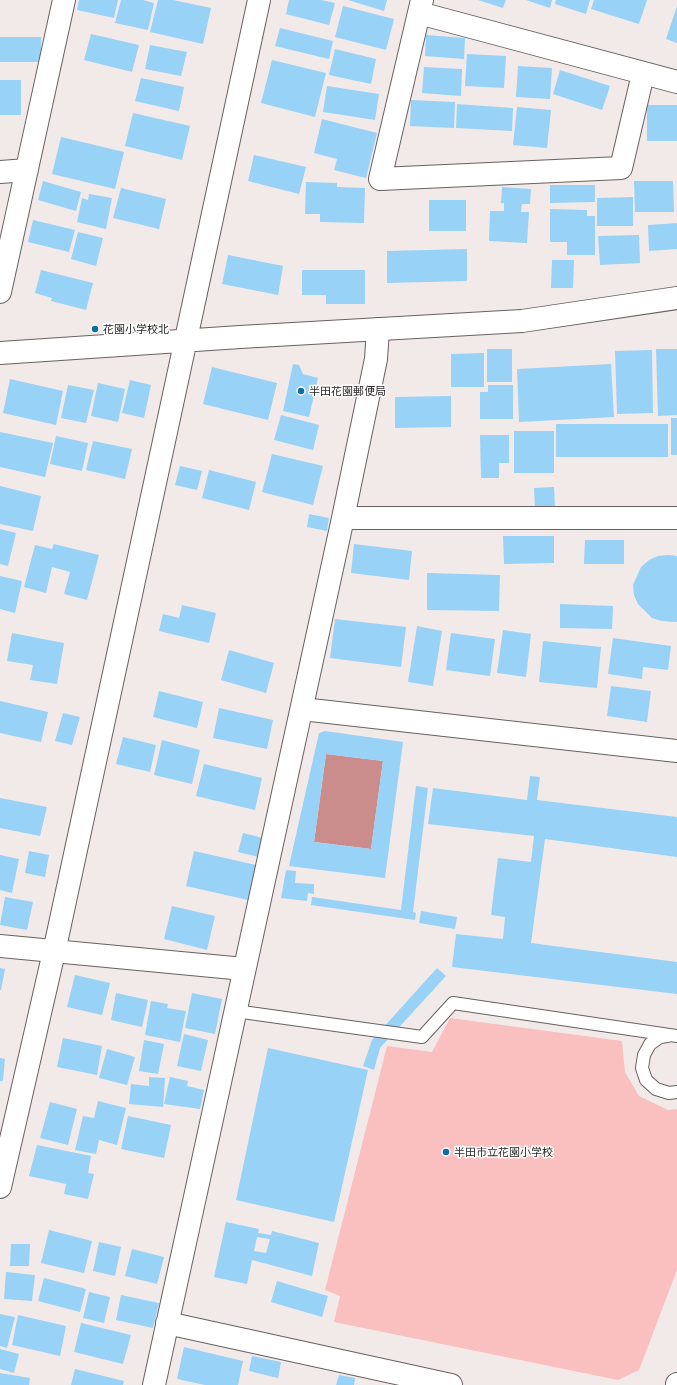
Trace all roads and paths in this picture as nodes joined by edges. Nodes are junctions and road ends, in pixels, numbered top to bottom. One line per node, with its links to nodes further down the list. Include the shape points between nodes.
1 (64, 0): 6 (street)
2 (259, 0): 11 (street)
3 (420, 7): 4 (street); 4 (street, via 380,179 621,168)
4 (643, 74): 5 (street)
5 (677, 82)
6 (27, 170): 7 (street); 8 (street)
7 (0, 172)
8 (0, 292)
9 (677, 298): 10 (street, via 522,321)
10 (378, 329): 11 (street); 13 (street, via 376,359)
11 (185, 340): 12 (street); 18 (street)
12 (0, 353)
13 (343, 518): 14 (street); 15 (street)
14 (677, 518)
15 (302, 709): 16 (street); 19 (street)
16 (677, 751)
17 (0, 946): 18 (street)
18 (54, 952): 19 (street); 23 (street)
19 (244, 969): 20 (street)
20 (235, 1011): 21 (lane, via 422,1037 453,1004); 24 (street)
21 (676, 1036): 22 (lane, via 660,1036 650,1044 644,1055 642,1068 646,1080 656,1089 669,1093)
22 (677, 1092)
23 (0, 1187)
24 (168, 1323): 25 (street); 26 (street)
25 (154, 1385)
26 (451, 1385)

